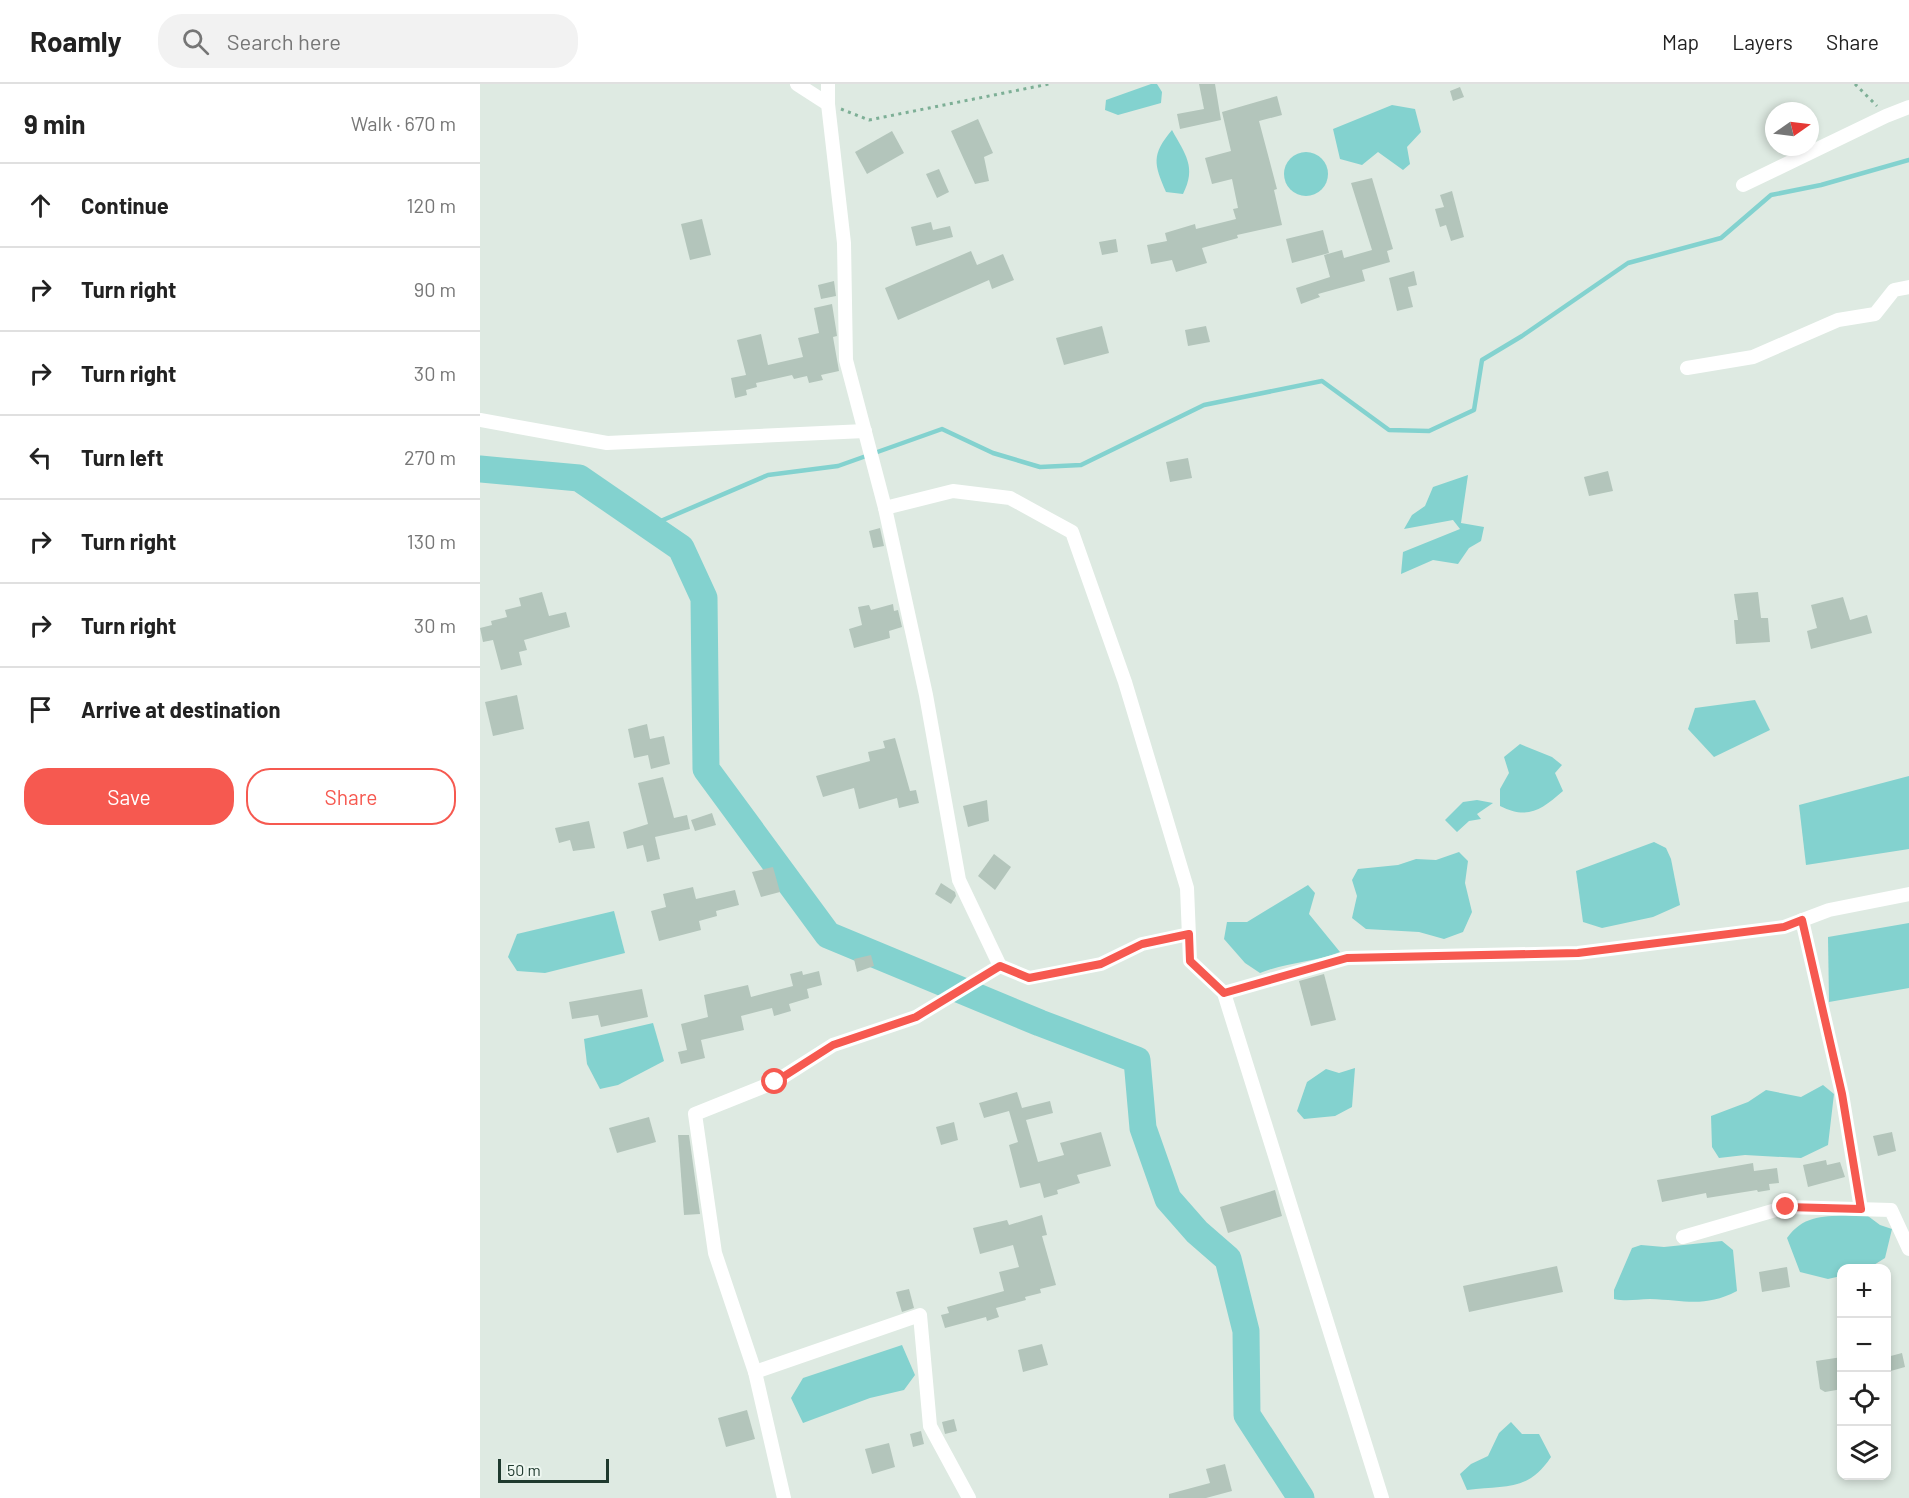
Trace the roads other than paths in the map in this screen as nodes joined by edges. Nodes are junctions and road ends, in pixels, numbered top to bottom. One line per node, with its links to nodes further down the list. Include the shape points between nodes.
1 (797, 84): 3 (street)
2 (828, 84): 3 (street)
3 (828, 104): 9 (street, via 844,243 846,360)
4 (1909, 107): 5 (street)
5 (1743, 185)
6 (1909, 287): 7 (street, via 1894,290 1875,314 1838,320 1753,357)
7 (1687, 368)
8 (480, 420): 9 (street, via 607,443)
9 (865, 431): 10 (street)
10 (885, 508): 13 (street, via 953,491 1010,498 1072,532 1125,682 1184,877); 14 (street, via 926,695 959,880)
11 (1909, 894): 12 (street, via 1829,910)
12 (1802, 920): 15 (street, via 1784,927 1578,953 1347,958); 16 (street, via 1842,1094)
13 (1189, 934): 14 (street, via 1142,944 1101,964 1029,978); 15 (street, via 1190,961)
14 (1000, 966): 19 (street, via 916,1017 833,1045 775,1082 695,1114 715,1253)
15 (1224, 993): 22 (street)
16 (1861, 1209): 17 (street, via 1786,1207); 18 (street, via 1891,1210)
17 (1683, 1237)
18 (1909, 1249)
19 (755, 1372): 20 (street); 21 (street, via 920,1315 930,1426)
20 (784, 1498)
21 (969, 1498)
22 (1382, 1498)

